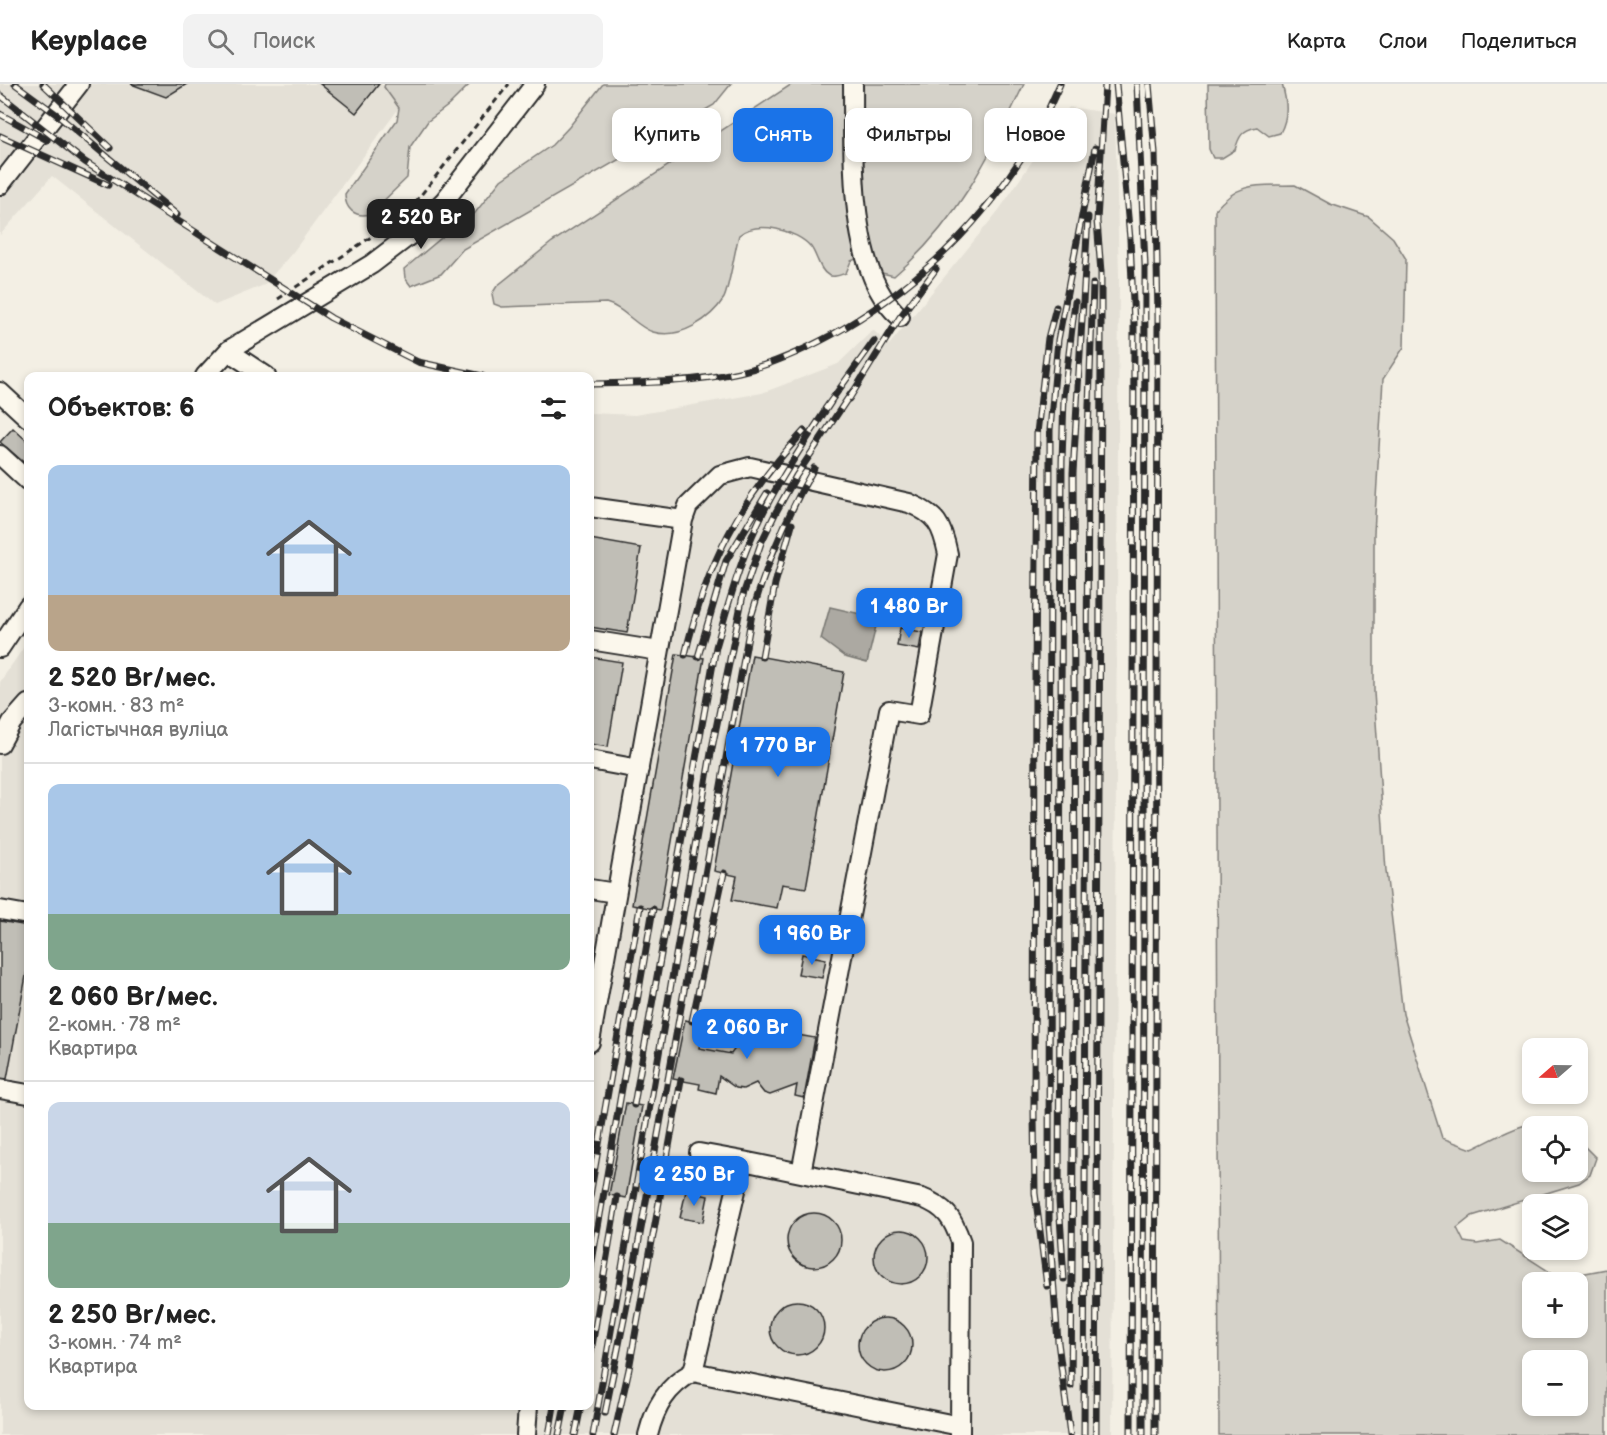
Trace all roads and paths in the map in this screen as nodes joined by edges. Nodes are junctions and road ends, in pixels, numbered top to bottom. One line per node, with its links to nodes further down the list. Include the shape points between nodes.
1 (79, 84): 5 (street)
2 (509, 84): 6 (path, via 413,205)
3 (535, 84): 8 (street, via 445,200 410,235 372,264)
4 (853, 84): 7 (street, via 855,195 864,257 886,303)
5 (0, 185)
6 (275, 301)
7 (900, 317)
8 (228, 351): 9 (street); 10 (street)
9 (209, 372)
10 (260, 372)
11 (0, 392): 12 (street)
12 (24, 414)
13 (0, 455): 14 (street)
14 (24, 477)
15 (594, 508): 16 (street)
16 (683, 520): 20 (street); 35 (street, via 688,506 720,475 750,467 909,503 929,512 944,536 948,554 919,715 889,710)
17 (24, 612): 19 (street)
18 (594, 641): 20 (street)
19 (0, 648)
20 (659, 651): 24 (street)
21 (24, 708): 22 (street)
22 (0, 744)
23 (594, 761): 24 (street)
24 (639, 769): 26 (street)
25 (594, 890): 26 (street)
26 (616, 893): 29 (street)
27 (0, 910): 28 (street)
28 (24, 914)
29 (597, 959): 30 (street)
30 (594, 995)
31 (0, 1089): 32 (street)
32 (24, 1093)
33 (699, 1153): 34 (street)
34 (743, 1161): 35 (street); 36 (street)
35 (801, 1173): 38 (street, via 922,1198 939,1204 952,1218 961,1242)
36 (693, 1372): 38 (street); 40 (street, via 682,1378 657,1406)
37 (528, 1410): 39 (street)
38 (960, 1431)
39 (526, 1435)
40 (648, 1435)

